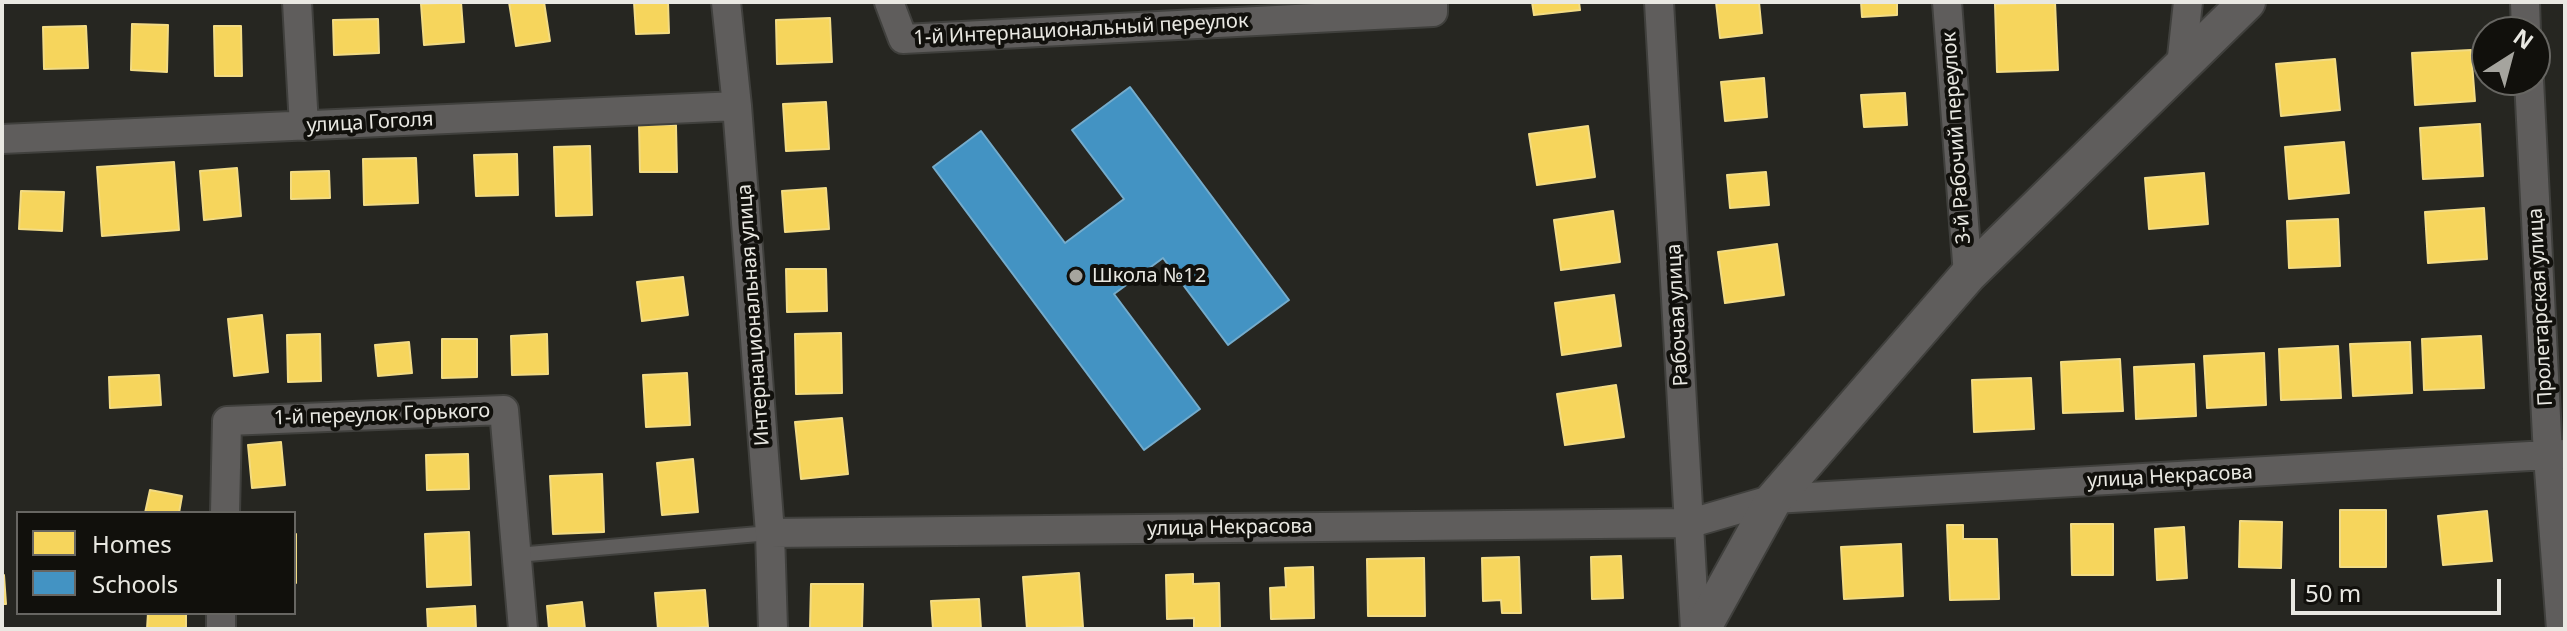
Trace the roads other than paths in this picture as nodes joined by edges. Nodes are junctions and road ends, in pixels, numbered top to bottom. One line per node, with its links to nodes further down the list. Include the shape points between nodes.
1 (297, 2): 12 (street)
2 (726, 2): 11 (street, Интернациональная улица)
3 (889, 2): 4 (street, 1-й Интернациональный переулок, via 903,39 1433,12)
4 (1433, 2)
5 (1659, 2): 18 (street, Рабочая улица)
6 (1947, 2): 14 (street, 3-й Рабочий переулок)
7 (2188, 2): 9 (street)
8 (2247, 2): 9 (street)
9 (2181, 66): 14 (street)
10 (2530, 96): 15 (street, Пролетарская улица)
11 (737, 106): 12 (street, улица Гоголя); 19 (street, Интернациональная улица)
12 (304, 126): 13 (street, улица Гоголя)
13 (2, 139)
14 (1968, 275): 16 (street)
15 (2557, 455): 16 (street, улица Некрасова); 25 (street, Пролетарская улица)
16 (1774, 499): 18 (street, улица Некрасова); 24 (street)
17 (225, 511): 20 (street, 1-й переулок Горького, via 227,421 504,410)
18 (1691, 523): 19 (street, улица Некрасова); 23 (street, Рабочая улица)
19 (770, 533): 20 (lane); 22 (street, Интернациональная улица)
20 (517, 555): 21 (street, 1-й переулок Горького)
21 (523, 629)
22 (773, 629)
23 (1695, 629)
24 (1702, 629)
25 (2561, 629)

